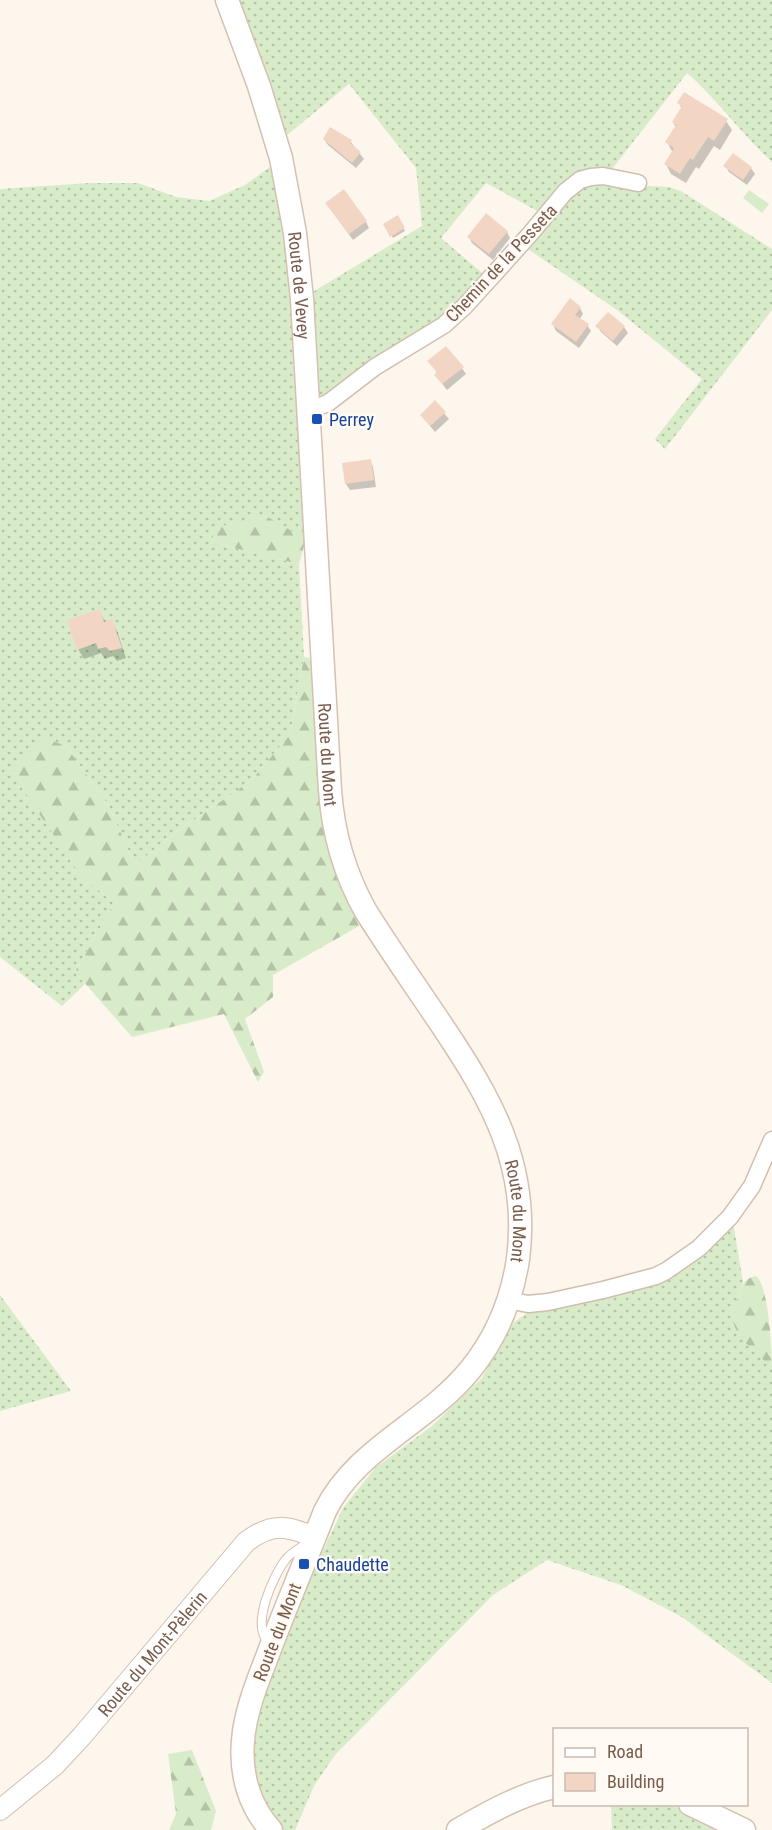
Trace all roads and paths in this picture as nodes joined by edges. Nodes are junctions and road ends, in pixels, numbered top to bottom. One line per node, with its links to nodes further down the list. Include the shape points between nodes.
1 (226, 0): 3 (main road, Route de Vevey, via 281,158 295,233)
2 (638, 183): 3 (street, Chemin de la Pesseta, via 603,177 580,180 444,325 375,367 328,403)
3 (308, 411): 4 (main road, Route de Vevey)
4 (317, 580): 6 (main road, Route du Mont, via 336,836 361,902 480,1084 502,1131 514,1174 519,1222 518,1257)
5 (772, 1140): 6 (street, via 752,1186 730,1217 699,1248 666,1271 548,1302)
6 (508, 1300): 7 (main road, Route du Mont, via 490,1341 470,1371 349,1475 331,1499)
7 (315, 1537): 10 (street, Route du Mont-Pèlerin, via 276,1527 246,1542 82,1736 55,1765); 11 (main road, Route du Mont, via 257,1681 243,1740 242,1759 249,1793)
8 (553, 1788): 12 (main road, via 506,1803)
9 (694, 1806): 13 (main road)
10 (0, 1810)
11 (271, 1830)
12 (458, 1830)
13 (744, 1830)

